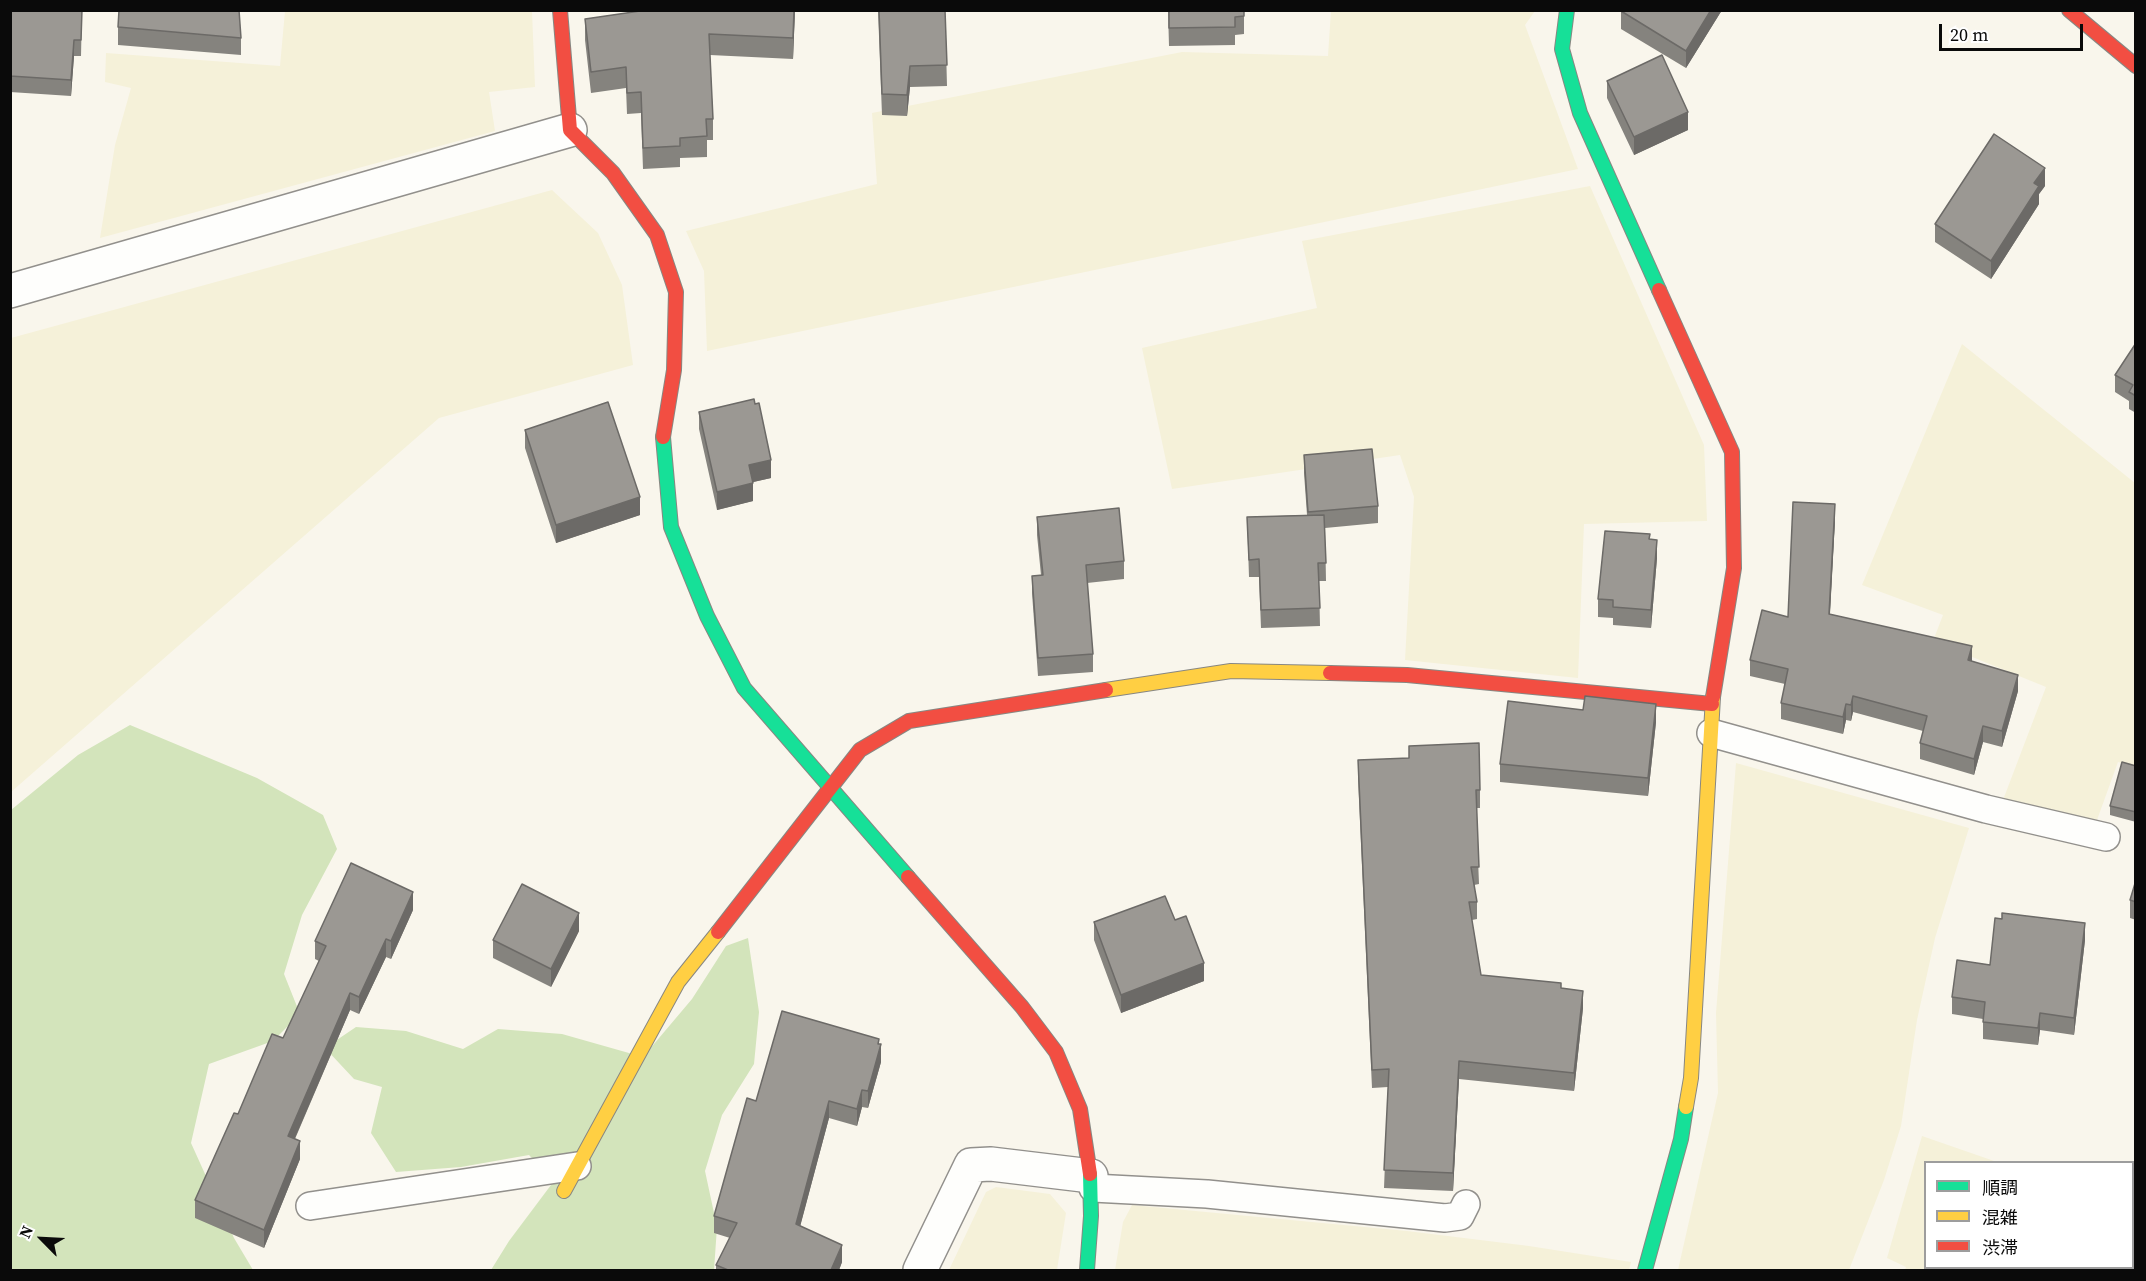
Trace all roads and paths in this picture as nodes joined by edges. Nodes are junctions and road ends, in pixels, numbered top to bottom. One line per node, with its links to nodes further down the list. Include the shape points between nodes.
1 (560, 10): 5 (street)
2 (1567, 10): 7 (street, via 1562,49 1580,113 1732,452 1734,568)
3 (2069, 10): 4 (street)
4 (2136, 66)
5 (570, 130): 6 (street); 9 (street, via 613,173 657,235 676,292 674,370 663,438 671,527 707,616 744,688)
6 (10, 291)
7 (1712, 704): 8 (street); 9 (street, via 1407,675 1231,671 909,721 860,750)
8 (1710, 733): 10 (lane, via 1986,809); 18 (street, via 1691,1078 1681,1139)
9 (830, 790): 11 (street, via 678,982); 12 (street, via 1022,1007 1060,1058 1082,1117)
10 (2106, 837)
11 (578, 1166): 13 (street); 15 (lane)
12 (1092, 1182): 14 (lane, via 1445,1218 1460,1216); 16 (street, via 991,1164 971,1165); 17 (street)
13 (564, 1191)
14 (1466, 1204)
15 (310, 1206)
16 (920, 1270)
17 (1087, 1270)
18 (1646, 1270)

